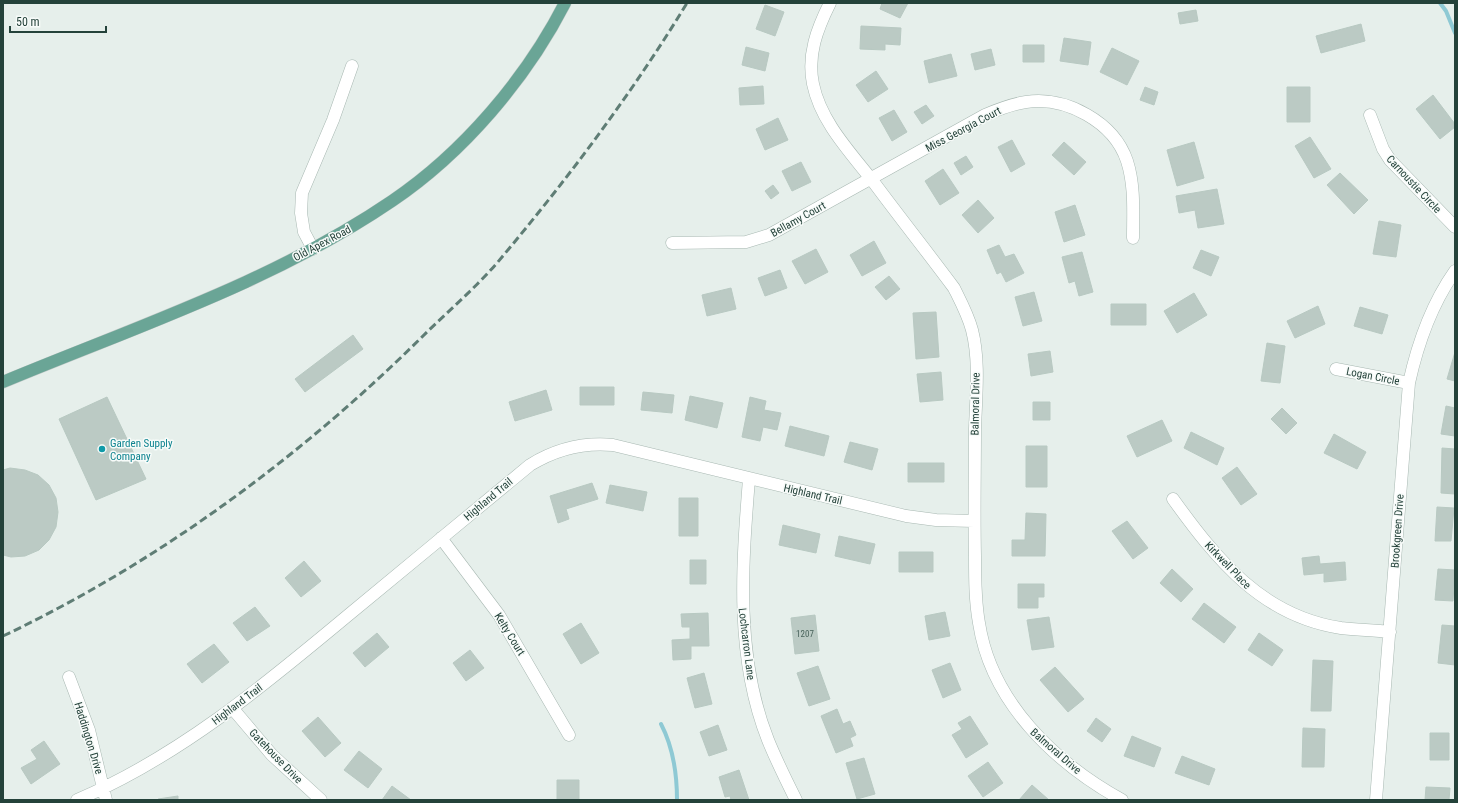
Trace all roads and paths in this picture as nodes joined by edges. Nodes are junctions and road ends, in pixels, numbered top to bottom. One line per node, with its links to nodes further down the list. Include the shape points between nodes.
1 (566, 3): 9 (main road, Old Apex Road, via 526,68 467,138 393,201)
2 (830, 3): 5 (street, Balmoral Drive, via 814,40 811,68 813,84 820,108)
3 (352, 66): 9 (street, via 333,120 302,193 300,213 304,232)
4 (1370, 115): 6 (street, Carnoustie Circle, via 1390,160)
5 (870, 178): 7 (street, Miss Georgia Court, via 985,115 1009,105 1053,102 1068,106 1094,120 1122,150 1134,192); 8 (street, Bellamy Court, via 770,235 746,242); 16 (street, Balmoral Drive, via 954,288 972,331 976,368)
6 (1455, 227)
7 (1133, 238)
8 (672, 243)
9 (313, 249): 12 (main road, Old Apex Road, via 200,304)
10 (1455, 271): 13 (street, Brookgreen Drive, via 1426,322)
11 (1336, 369): 13 (street, Logan Circle)
12 (3, 382)
13 (1409, 382): 18 (street, Brookgreen Drive)
14 (748, 479): 16 (street, Highland Trail, via 906,516); 17 (street, Highland Trail, via 613,445 579,445 546,455 530,465); 25 (street, Lochcarron Lane, via 742,578 748,660 755,697 768,739)
15 (1173, 499): 18 (street, Kirkwell Place, via 1198,534 1233,574 1265,599 1306,619 1324,624)
16 (974, 521): 26 (street, Balmoral Drive, via 979,624 991,664 1002,688 1026,724 1046,745 1088,778)
17 (441, 538): 20 (street, Highland Trail); 21 (street, Kelty Court, via 500,615)
18 (1390, 632): 27 (street, Brookgreen Drive)
19 (69, 677): 22 (street, Haddington Drive, via 89,730)
20 (233, 709): 22 (street, Highland Trail); 24 (street, Gatehouse Drive, via 272,755)
21 (570, 735)
22 (105, 795): 23 (street, Highland Trail)
23 (77, 800)
24 (321, 800)
25 (796, 800)
26 (1122, 800)
27 (1376, 800)

